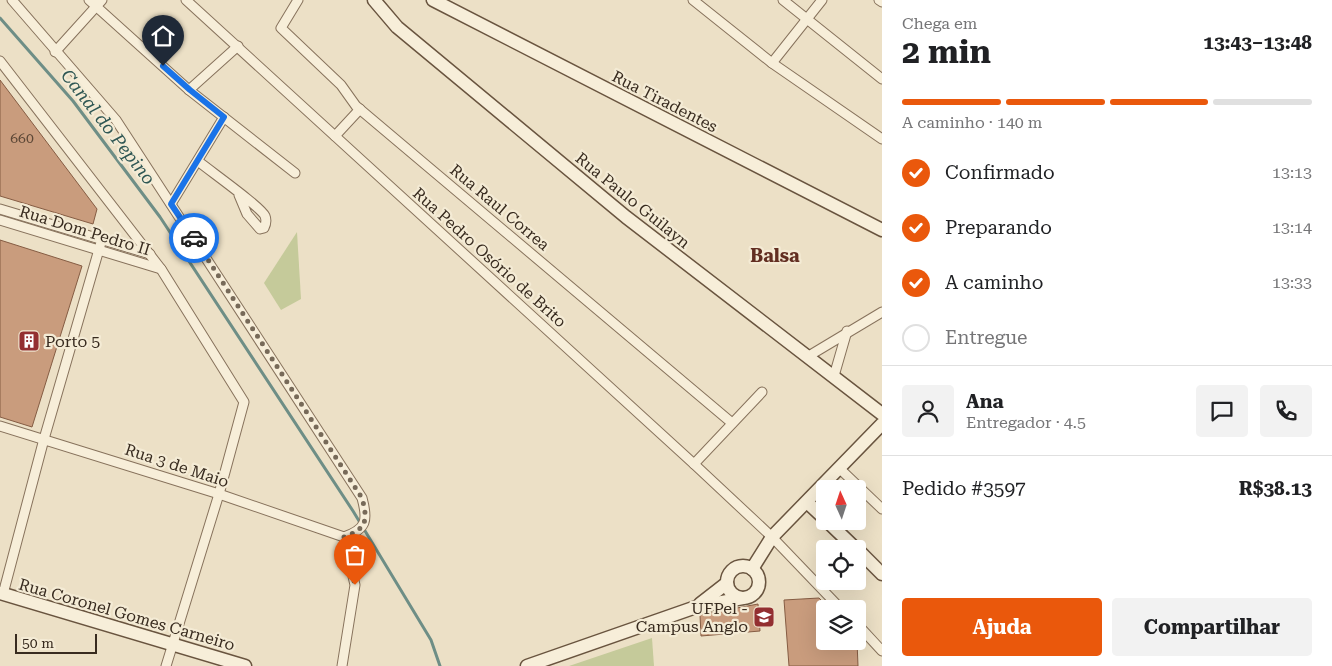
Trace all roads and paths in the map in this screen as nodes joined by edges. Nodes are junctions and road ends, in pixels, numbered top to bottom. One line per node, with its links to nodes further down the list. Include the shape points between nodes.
1 (12, 0): 12 (street)
2 (186, 0): 11 (street, Rua Pedro Osório de Brito)
3 (298, 0): 17 (street, Rua Raul Correa, via 281,28)
4 (374, 0): 36 (street, Rua Paulo Guilayn, via 398,27 626,217)
5 (433, 0): 29 (street, Rua Tiradentes)
6 (693, 0): 14 (street)
7 (783, 0): 10 (street)
8 (822, 0): 10 (street)
9 (96, 2): 12 (street); 16 (street)
10 (807, 19): 14 (street); 15 (street)
11 (238, 46): 16 (street); 19 (street, Rua Pedro Osório de Brito)
12 (56, 52): 24 (street, via 116,120)
13 (0, 61): 32 (street)
14 (772, 63): 20 (street)
15 (882, 79)
16 (190, 90): 18 (street)
17 (360, 109): 19 (street); 40 (street, Rua Raul Correa)
18 (224, 117): 21 (street); 22 (street)
19 (335, 136): 44 (street, Rua Pedro Osório de Brito)
20 (882, 139)
21 (198, 162): 23 (street); 24 (street)
22 (296, 173)
23 (240, 195)
24 (171, 204): 51 (street, via 362,498 366,512 364,523 357,532)
25 (0, 208): 26 (street, Rua Dom Pedro II)
26 (31, 218): 28 (street); 30 (street, Rua Dom Pedro II)
27 (0, 220): 28 (street, Rua Dom Pedro II)
28 (27, 228): 31 (street, Rua Dom Pedro II)
29 (882, 230)
30 (102, 239): 31 (street); 32 (street, Rua Dom Pedro II)
31 (98, 251): 33 (street, Rua Dom Pedro II); 43 (street)
32 (150, 254): 33 (street)
33 (161, 269): 46 (street, via 244,402)
34 (882, 312): 35 (street)
35 (847, 332): 36 (street); 37 (street)
36 (808, 357): 37 (street, Rua Paulo Guilayn)
37 (834, 376): 39 (street, Rua Paulo Guilayn)
38 (762, 392): 40 (street)
39 (882, 414)
40 (732, 423): 44 (street)
41 (882, 424): 45 (street)
42 (0, 426): 43 (street, Rua 3 de Maio)
43 (44, 439): 46 (street, Rua 3 de Maio); 58 (street)
44 (694, 464): 52 (street, Rua Pedro Osório de Brito)
45 (839, 468): 47 (street); 48 (street)
46 (219, 494): 51 (street, Rua 3 de Maio); 63 (street)
47 (808, 503): 49 (street); 52 (street)
48 (882, 509)
49 (816, 511)
50 (836, 530): 53 (street)
51 (344, 537): 67 (street, via 355,585)
52 (772, 538): 55 (street); 60 (street, Rua Pedro Osório de Brito)
53 (847, 540)
54 (866, 559): 56 (street)
55 (752, 569): 57 (street, via 737,568); 59 (street, via 758,577 758,587 756,592)
56 (882, 574)
57 (727, 583): 59 (street, via 730,592); 61 (street)
58 (2, 594): 63 (street, Rua Coronel Gomes Carneiro)
59 (743, 598): 61 (street)
60 (832, 600)
61 (696, 607): 68 (street)
62 (866, 634): 64 (street)
63 (173, 644): 65 (street); 66 (street, Rua Coronel Gomes Carneiro)
64 (882, 651)
65 (166, 666)
66 (245, 666)
67 (342, 666)
68 (527, 666)

